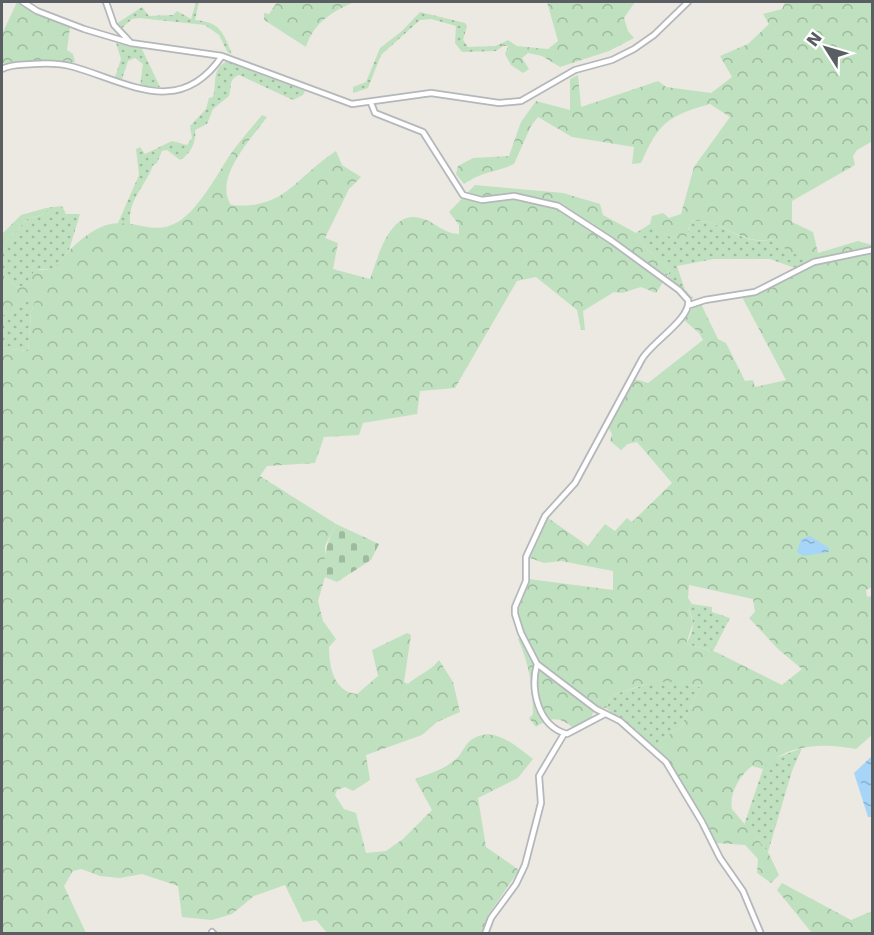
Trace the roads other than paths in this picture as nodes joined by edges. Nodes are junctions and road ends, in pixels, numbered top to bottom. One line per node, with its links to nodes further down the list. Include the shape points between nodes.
1 (23, 2): 4 (street, via 73,26)
2 (106, 2): 4 (street, via 114,25)
3 (688, 2): 7 (street, via 634,50 575,70 521,101 499,103 431,93)
4 (131, 43): 5 (street)
5 (222, 56): 6 (street, via 208,75 172,91 139,89 62,64 12,65); 7 (street, via 348,103)
6 (2, 69)
7 (371, 103): 9 (street, via 375,113 423,132 464,195 482,200 514,196 558,206 679,290)
8 (873, 250): 9 (street, via 814,262 755,292)
9 (690, 305): 10 (street, via 648,349 575,483 548,512 529,548 526,581 515,614)
10 (537, 664): 11 (street); 14 (street, via 534,680 541,715)
11 (596, 709): 12 (street); 13 (street)
12 (605, 714): 13 (street); 16 (street, via 666,762 743,891)
13 (592, 721): 14 (street)
14 (564, 734): 15 (street, via 539,776 541,803 525,866)
15 (485, 933)
16 (761, 933)

